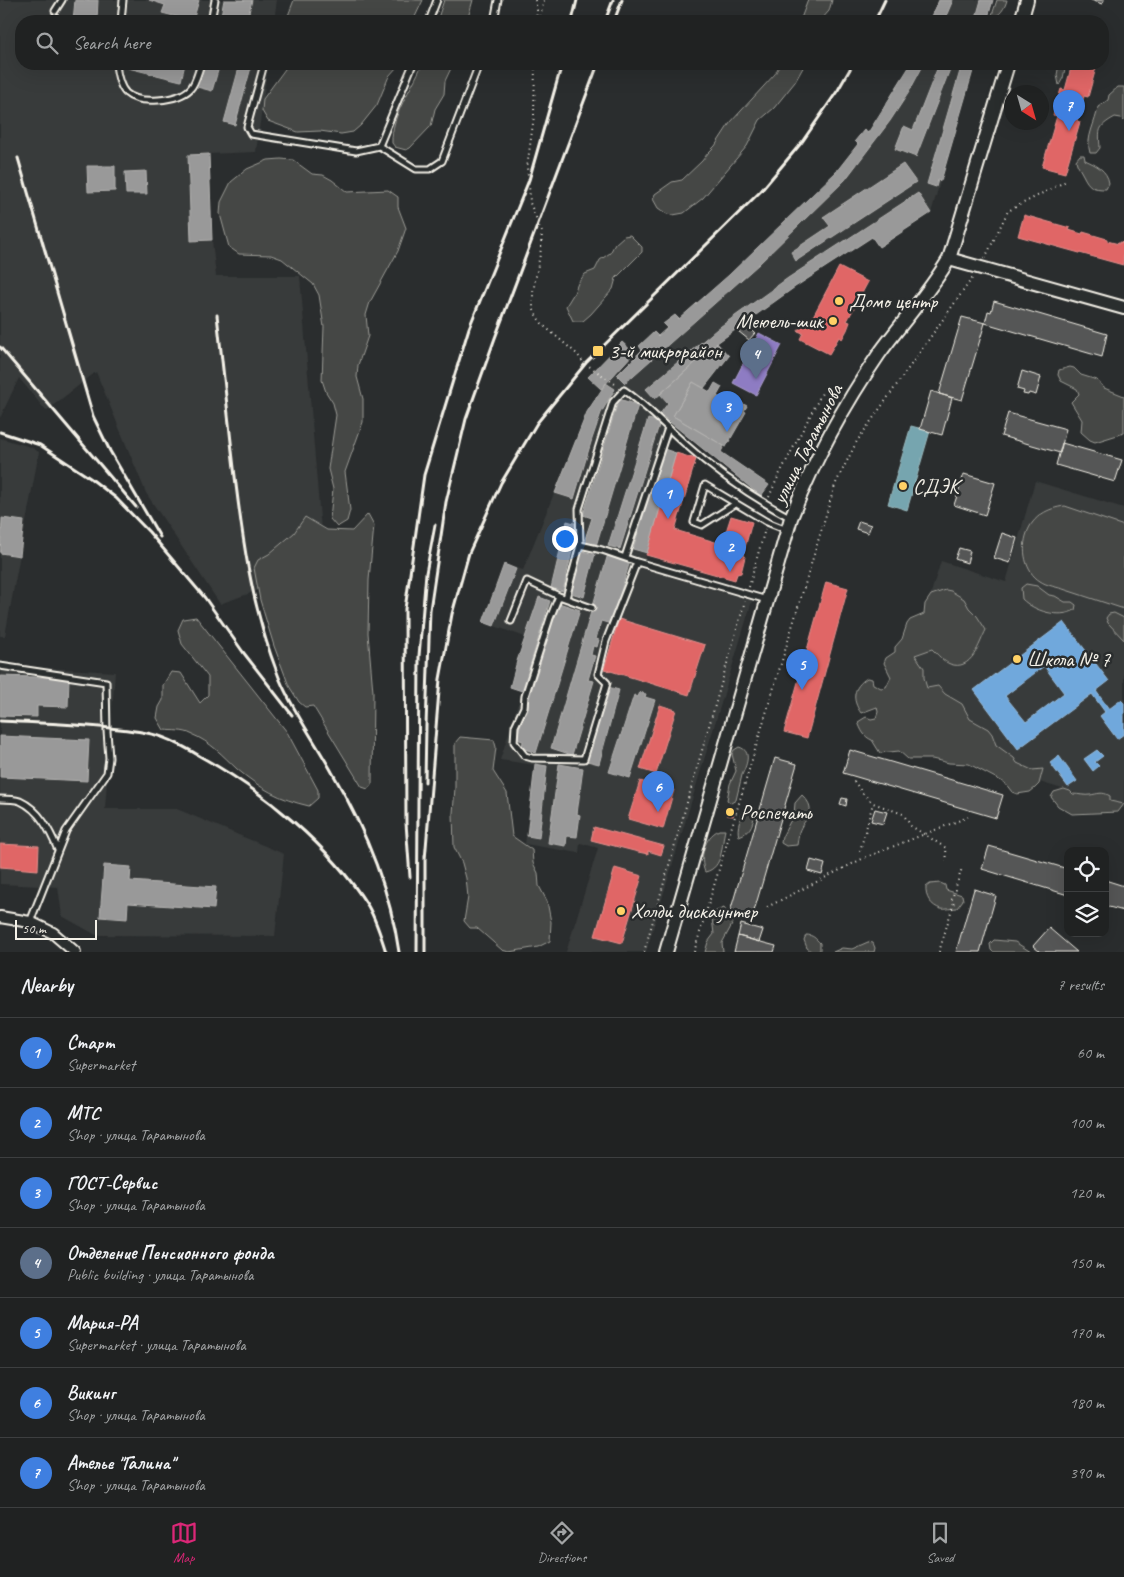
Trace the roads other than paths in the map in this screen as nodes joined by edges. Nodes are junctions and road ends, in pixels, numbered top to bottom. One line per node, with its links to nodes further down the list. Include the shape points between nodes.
1 (62, 0): 7 (lane)
2 (123, 0): 8 (lane)
3 (216, 0): 9 (lane)
4 (437, 0): 10 (lane)
5 (498, 0): 11 (lane)
6 (1027, 0): 12 (street)
7 (55, 10)
8 (122, 15)
9 (212, 15)
10 (431, 15)
11 (495, 15)
12 (1023, 15)
13 (117, 70): 14 (lane, via 126,94 143,100 174,98 190,89)
14 (199, 70)
15 (262, 70): 19 (lane, via 247,127 250,134 356,151)
16 (411, 70): 19 (lane)
17 (477, 70): 19 (lane, via 442,161 430,170 416,169)
18 (1006, 70): 20 (street, улица Таратынова)
19 (379, 146)
20 (949, 259): 21 (street); 24 (street, улица Таратынова, via 847,404 820,452)
21 (1124, 308)
22 (668, 428): 24 (lane); 25 (lane, via 624,390 613,402 579,509); 26 (lane)
23 (735, 504): 23 (lane, via 705,485 694,522 702,525); 24 (lane, via 767,522)
24 (789, 524): 30 (street, улица Таратынова)
25 (580, 545): 26 (lane); 29 (lane)
26 (625, 557): 27 (lane)
27 (637, 562): 28 (lane, via 606,641 598,674 607,683 584,759 532,758 525,756 514,742 524,696); 30 (lane)
28 (559, 596): 29 (lane); 32 (lane, via 527,581)
29 (566, 598): 31 (lane)
30 (768, 600): 39 (street, улица Таратынова)
31 (592, 608)
32 (511, 621)
33 (0, 666): 35 (lane, via 106,682 107,773 66,831)
34 (0, 799): 35 (lane, via 19,801 32,809 50,831)
35 (58, 851): 37 (lane)
36 (0, 917): 37 (street)
37 (30, 922): 38 (street, via 53,933)
38 (75, 952)
39 (666, 952)

